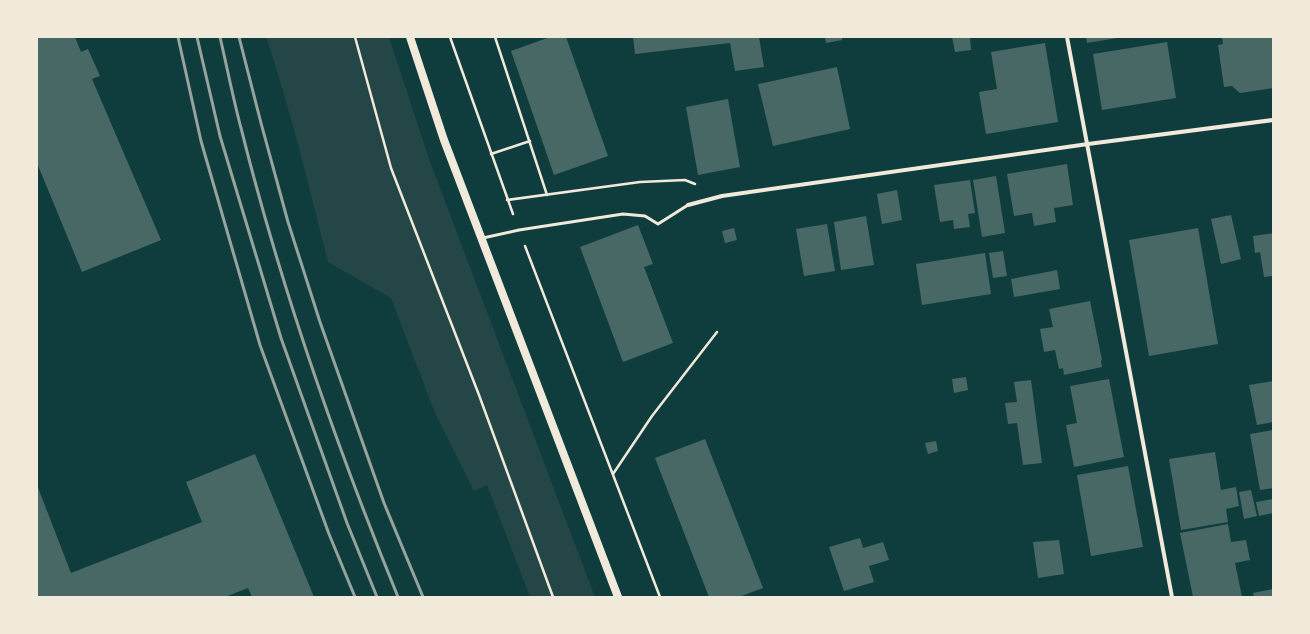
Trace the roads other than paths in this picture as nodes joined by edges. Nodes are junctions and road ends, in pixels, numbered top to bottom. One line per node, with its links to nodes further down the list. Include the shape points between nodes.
1 (410, 37): 6 (main road, via 444,140)
2 (1067, 37): 4 (street)
3 (1273, 120): 4 (street)
4 (1088, 144): 5 (street, via 722,196); 8 (street)
5 (688, 205): 6 (lane, via 658,224 645,216 623,214)
6 (481, 238): 7 (main road)
7 (618, 597)
8 (1172, 597)

